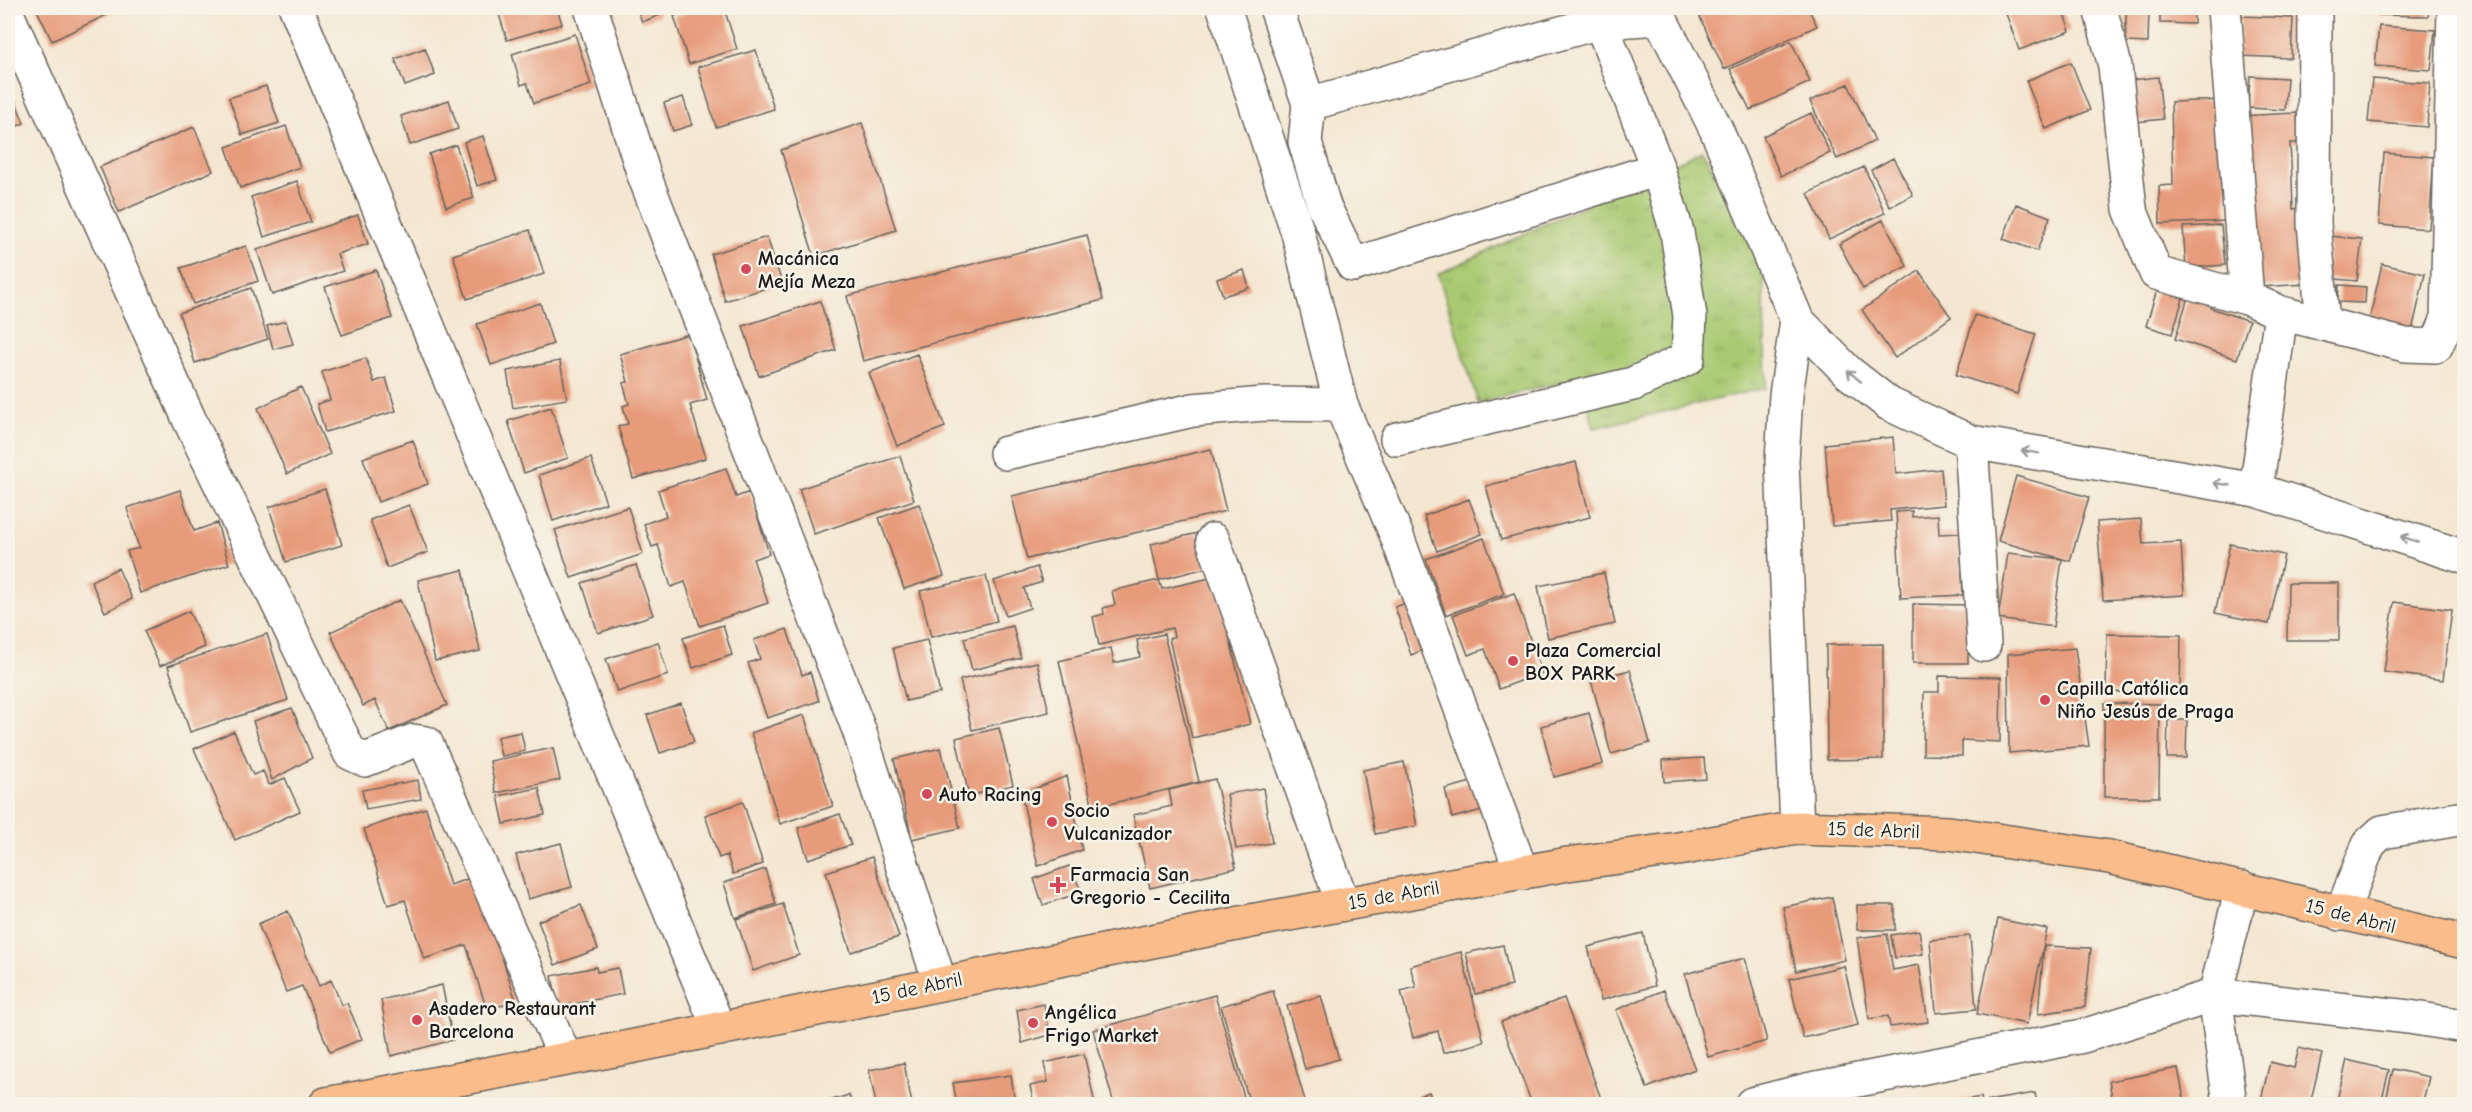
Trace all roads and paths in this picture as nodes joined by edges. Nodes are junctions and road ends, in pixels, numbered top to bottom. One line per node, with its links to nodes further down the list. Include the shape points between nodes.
1 (296, 8): 36 (street)
2 (591, 8): 33 (street, via 644,175 859,730)
3 (1224, 8): 18 (street, via 1298,233)
4 (1276, 8): 12 (street)
5 (2100, 8): 14 (street, via 2115,66 2130,209 2156,273)
6 (2224, 8): 14 (street)
7 (2315, 8): 17 (street, via 2314,223)
8 (2454, 8): 17 (street, via 2447,321 2436,346 2405,345)
9 (1658, 13): 10 (street); 16 (street, via 1716,129)
10 (1598, 15): 12 (street); 13 (street)
11 (8, 16): 37 (street, via 190,421 350,753 365,760 413,741 426,743)
12 (1308, 104): 13 (street, via 1305,142 1324,206 1353,265)
13 (1658, 169): 19 (street, via 1677,232 1689,305 1688,358 1633,384)
14 (2247, 298): 15 (street)
15 (2281, 313): 17 (street); 22 (street)
16 (1797, 320): 20 (street, one-way to 16, via 1890,404 1848,372); 27 (street, via 1782,461)
17 (2323, 324)
18 (1341, 405): 21 (street, via 1264,404 1193,410); 28 (street, via 1396,534)
19 (1397, 439)
20 (1971, 442): 22 (street, one-way to 20); 25 (street)
21 (1006, 453)
22 (2256, 490): 24 (street, one-way to 22)
23 (1213, 540): 30 (street)
24 (2464, 557)
25 (1984, 645)
26 (2464, 818): 31 (street, via 2382,832 2369,844)
27 (1797, 828): 28 (main road, 15 de Abril); 29 (main road, 15 de Abril, via 1906,830 2025,842)
28 (1522, 873): 30 (main road, 15 de Abril)
29 (2242, 888): 31 (main road, 15 de Abril); 34 (street)
30 (1343, 904): 33 (main road, 15 de Abril)
31 (2341, 914): 32 (main road, 15 de Abril)
32 (2464, 942)
33 (940, 983): 36 (main road, 15 de Abril)
34 (2215, 995): 35 (street); 39 (street, via 2083,1036); 40 (street)
35 (2464, 1026)
36 (719, 1029): 37 (main road, 15 de Abril)
37 (566, 1059): 38 (main road, 15 de Abril)
38 (326, 1104)
39 (1752, 1104)
40 (2230, 1104)

